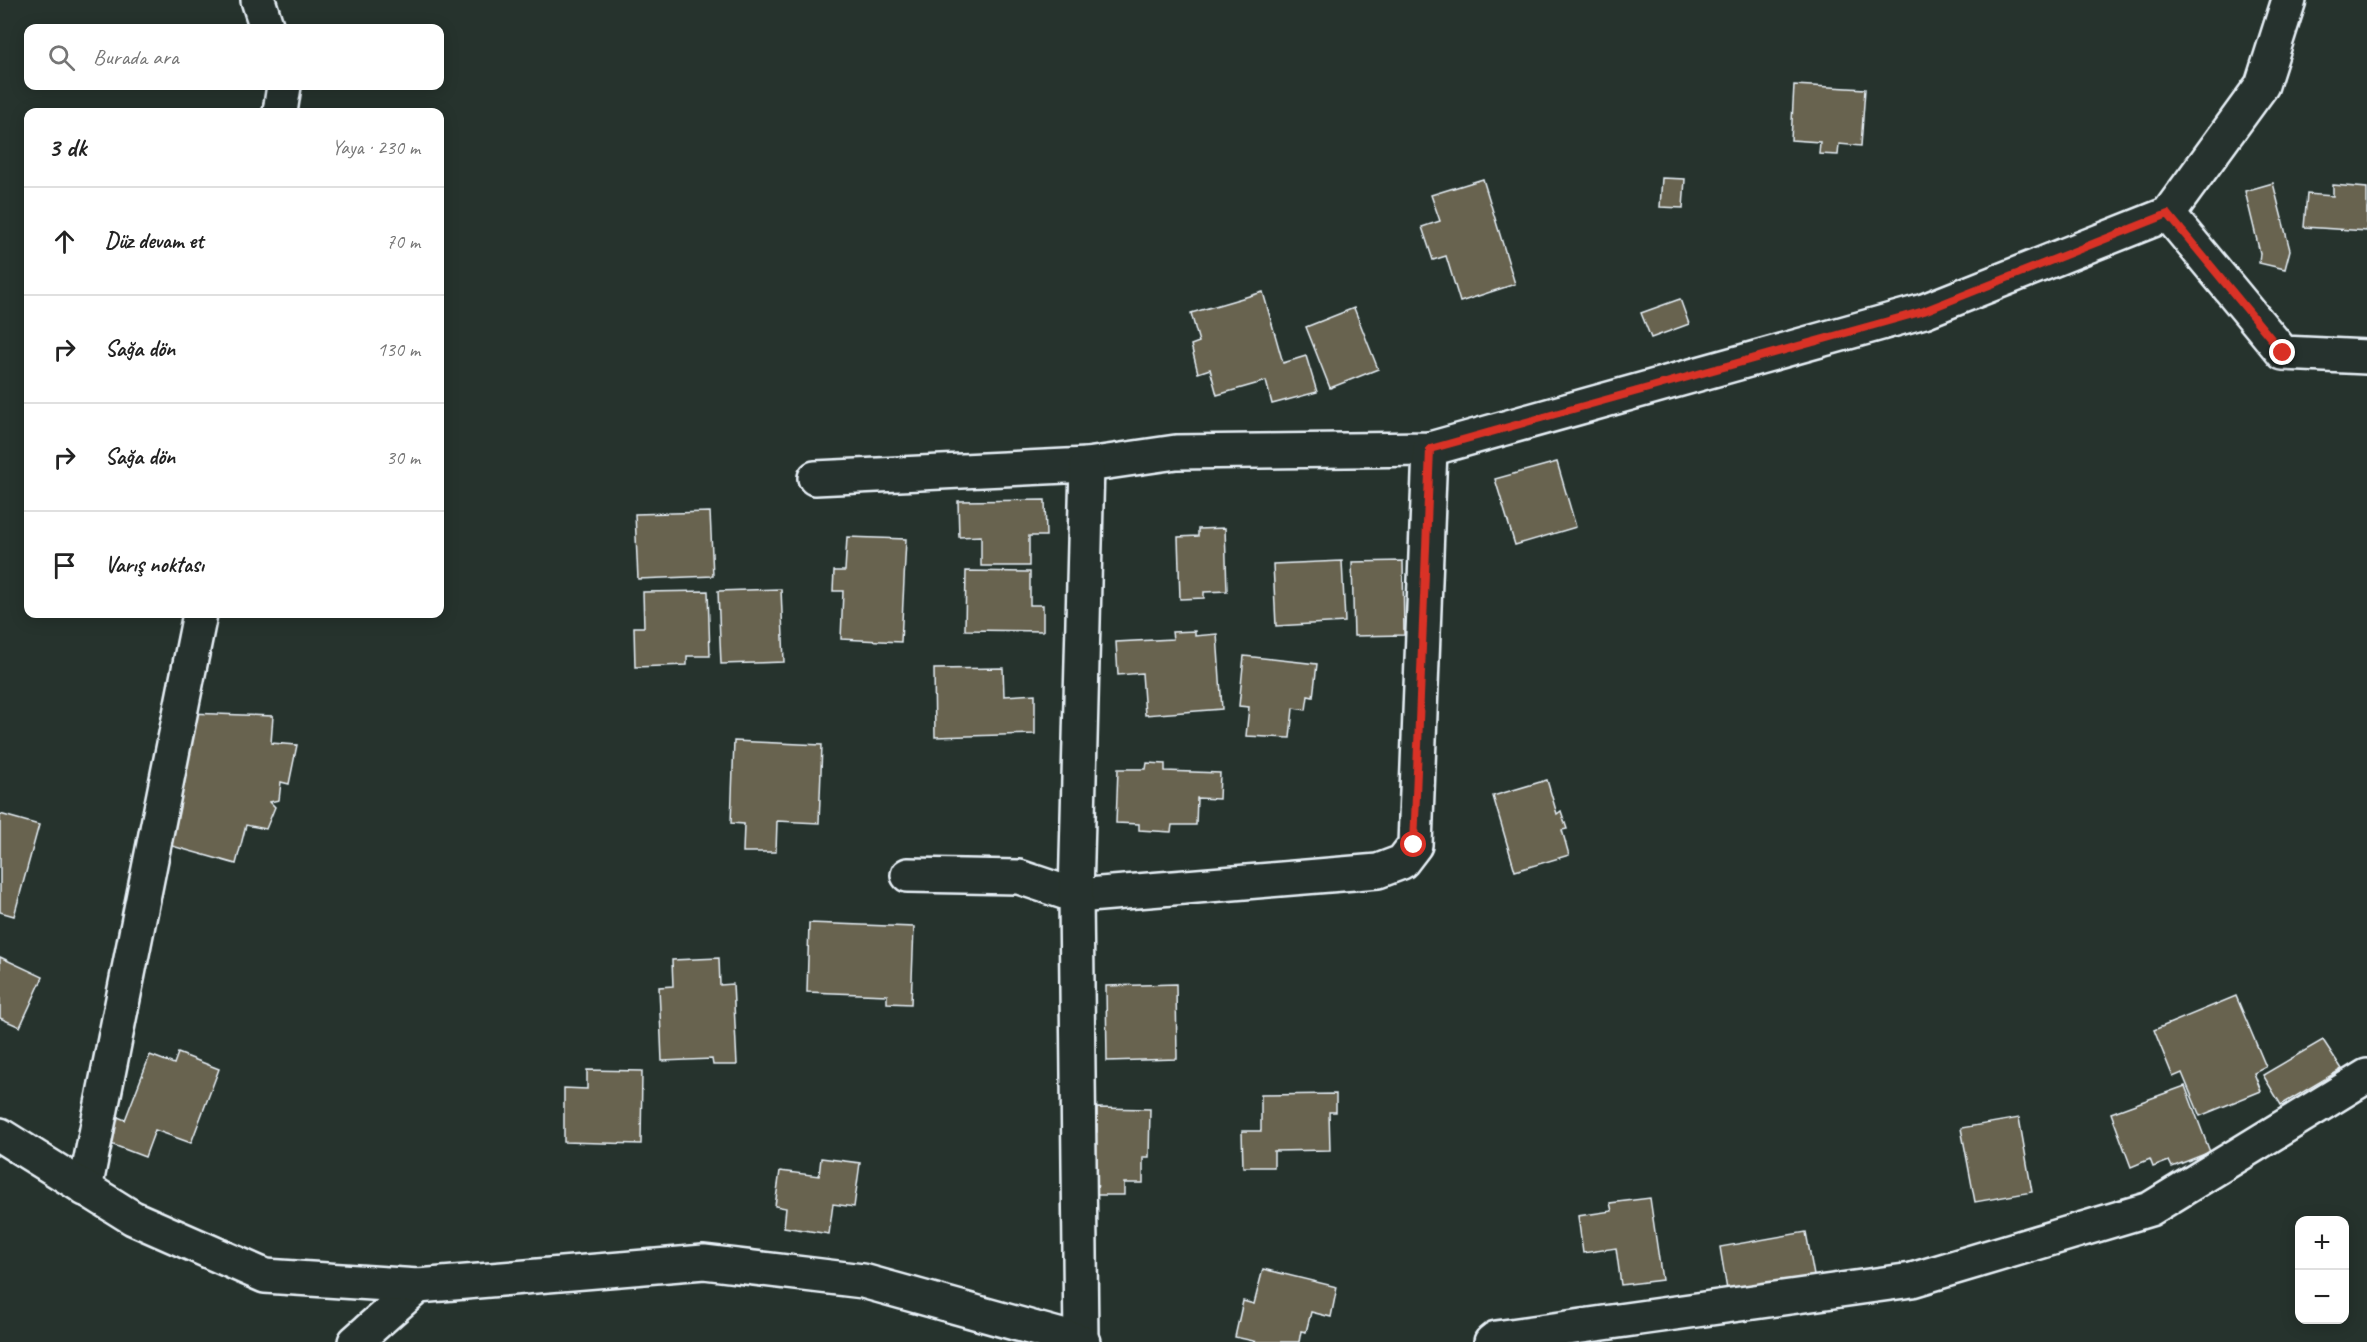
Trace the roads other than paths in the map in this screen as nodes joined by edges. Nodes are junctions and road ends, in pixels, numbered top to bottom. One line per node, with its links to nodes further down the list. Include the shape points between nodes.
1 (258, 0): 3 (street)
2 (2289, 0): 6 (street, via 2262,85)
3 (266, 24)
4 (283, 90): 5 (street)
5 (281, 108)
6 (2168, 214): 7 (street, via 2283,353); 8 (street, via 1924,311)
7 (2367, 357)
8 (1430, 449): 9 (street, via 1176,452); 13 (street, via 1414,845 1402,862 1378,871)
9 (1087, 465): 10 (street); 13 (street)
10 (815, 478)
11 (200, 618): 16 (street)
12 (908, 875): 13 (street, via 1018,878)
13 (1076, 896): 19 (street)
14 (2367, 1076): 20 (street, via 2150,1209 1912,1280 1496,1338)
15 (0, 1135): 16 (street)
16 (85, 1188): 17 (street, via 133,1218 265,1276)
17 (418, 1286): 18 (street); 19 (street, via 704,1262 863,1281)
18 (355, 1342)
19 (1082, 1342)
20 (1491, 1342)

